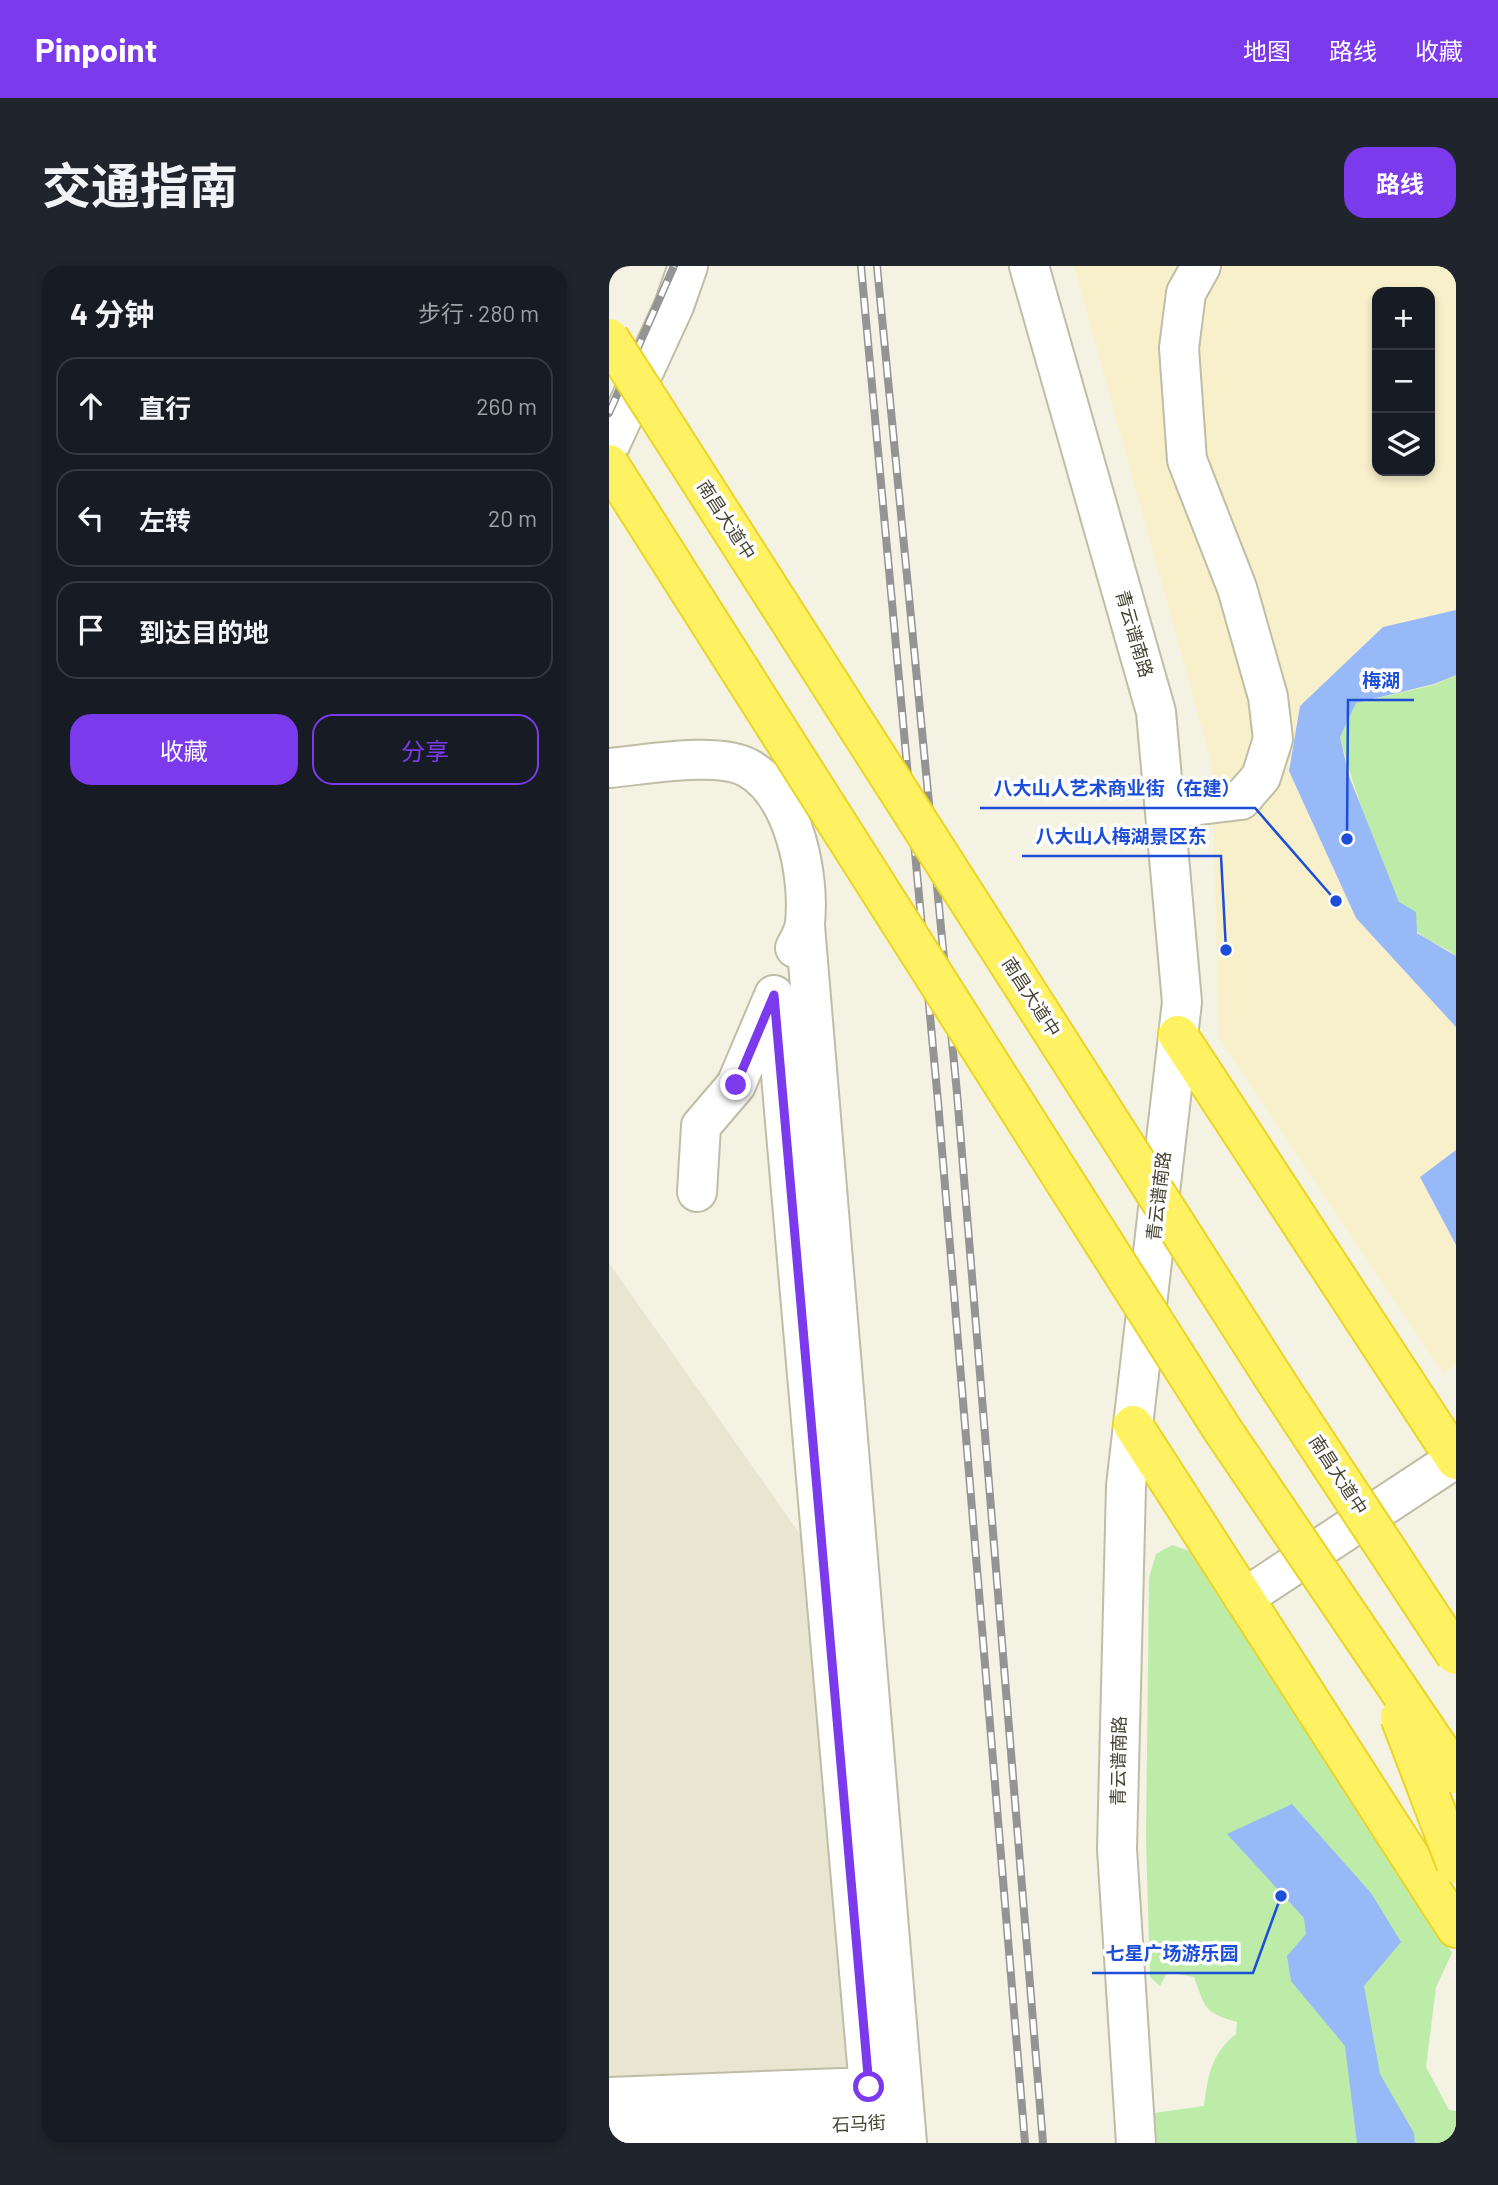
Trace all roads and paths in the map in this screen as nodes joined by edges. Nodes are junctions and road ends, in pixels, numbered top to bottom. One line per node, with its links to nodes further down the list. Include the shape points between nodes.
1 (688, 266): 5 (street)
2 (1029, 266): 8 (street, 青云谱南路, via 1156,712)
3 (1201, 266): 8 (street, via 1186,293 1179,348 1187,460 1237,588 1268,697 1273,739 1261,777 1241,800 1183,807)
4 (609, 338): 17 (highway, 南昌大道中, bridge)
5 (609, 447)
6 (609, 464): 16 (highway, bridge, via 1222,1429)
7 (609, 768): 9 (street, via 718,760 748,767 771,787 791,823 805,878)
8 (1164, 803): 11 (street, 青云谱南路, via 1182,1002)
9 (805, 926): 10 (street); 24 (street)
10 (774, 995): 12 (street, via 736,1085 701,1126); 24 (street)
11 (1178, 1035): 13 (street, 青云谱南路); 14 (highway)
12 (697, 1192)
13 (1133, 1425): 15 (highway); 26 (street, 青云谱南路, via 1126,1486 1117,1849)
14 (1456, 1460): 15 (street)
15 (1244, 1598): 21 (highway)
16 (1376, 1652): 18 (highway, bridge); 20 (highway, bridge)
17 (1456, 1655)
18 (1456, 1774)
19 (1456, 1843): 21 (street)
20 (1456, 1864)
21 (1418, 1868): 22 (highway)
22 (1456, 1928)
23 (609, 2097): 24 (street, 石马街)
24 (884, 2124): 25 (street, 石马街)
25 (609, 2135)
26 (1136, 2143)

